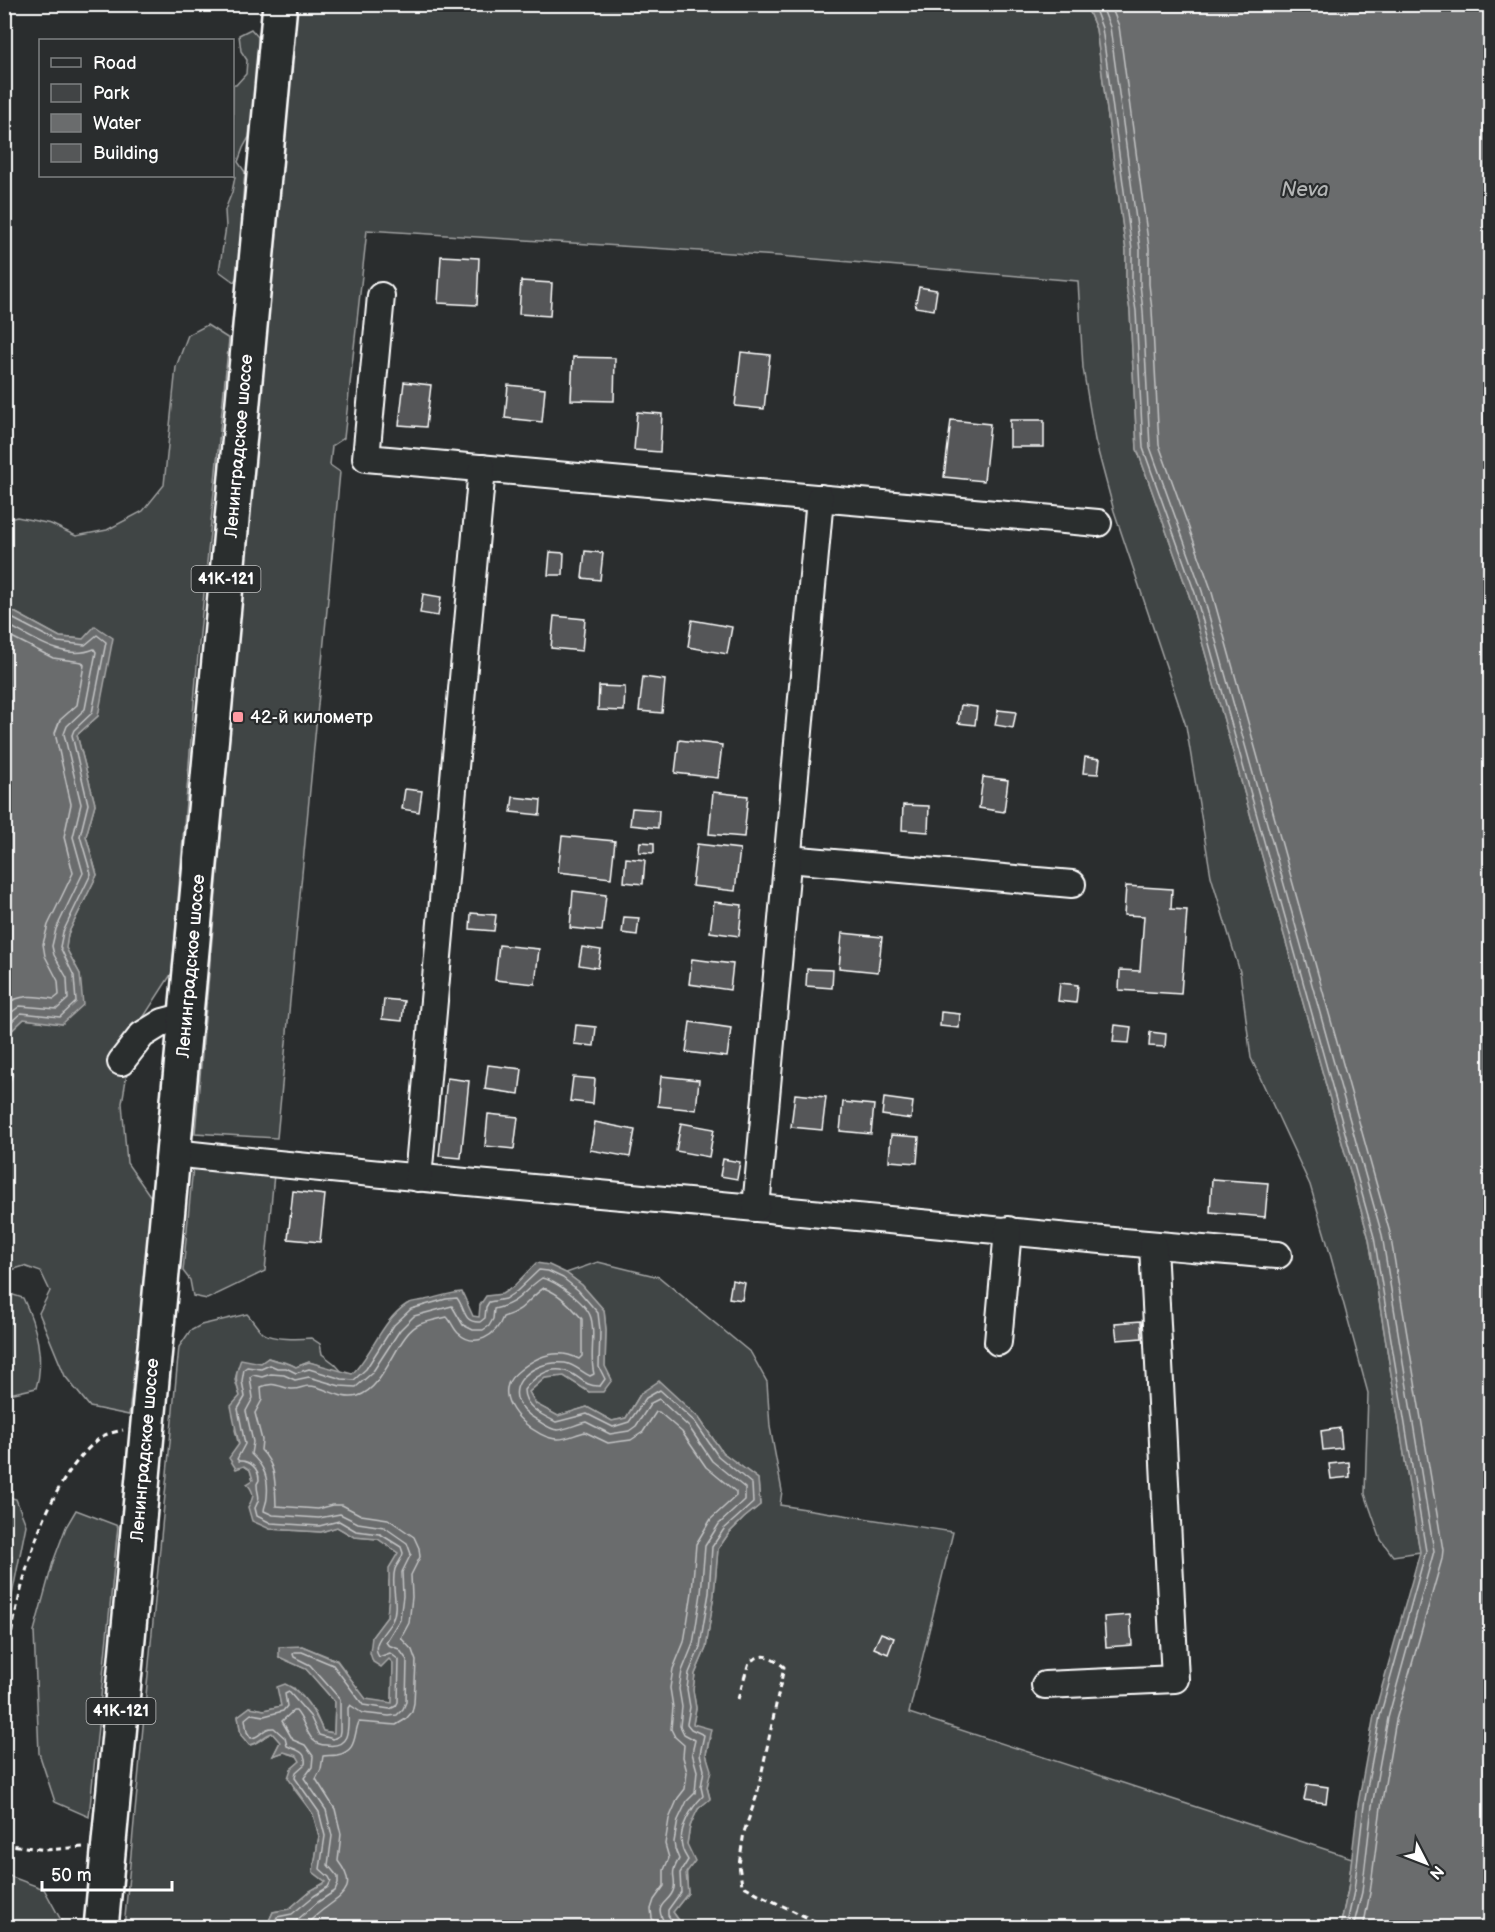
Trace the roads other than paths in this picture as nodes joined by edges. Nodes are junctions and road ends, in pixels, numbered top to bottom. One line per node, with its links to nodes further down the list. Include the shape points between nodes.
1 (280, 4): 8 (main road, Ленинградское шоссе / 41К-121)
2 (381, 296): 3 (street, via 366,458)
3 (482, 468): 4 (street); 11 (street)
4 (820, 498): 5 (street); 6 (street)
5 (1098, 523)
6 (788, 858): 7 (street); 12 (street)
7 (1072, 884)
8 (186, 1016): 9 (street, via 163,1022 142,1035); 10 (main road, Ленинградское шоссе / 41К-121)
9 (122, 1062)
10 (174, 1153): 11 (street); 18 (main road, Ленинградское шоссе / 41К-121)
11 (418, 1178): 12 (street)
12 (756, 1208): 13 (street)
13 (1008, 1230): 14 (street); 16 (street)
14 (1153, 1245): 15 (street); 17 (street, via 1175,1678)
15 (1278, 1254)
16 (998, 1342)
17 (1045, 1685)
18 (101, 1928)

